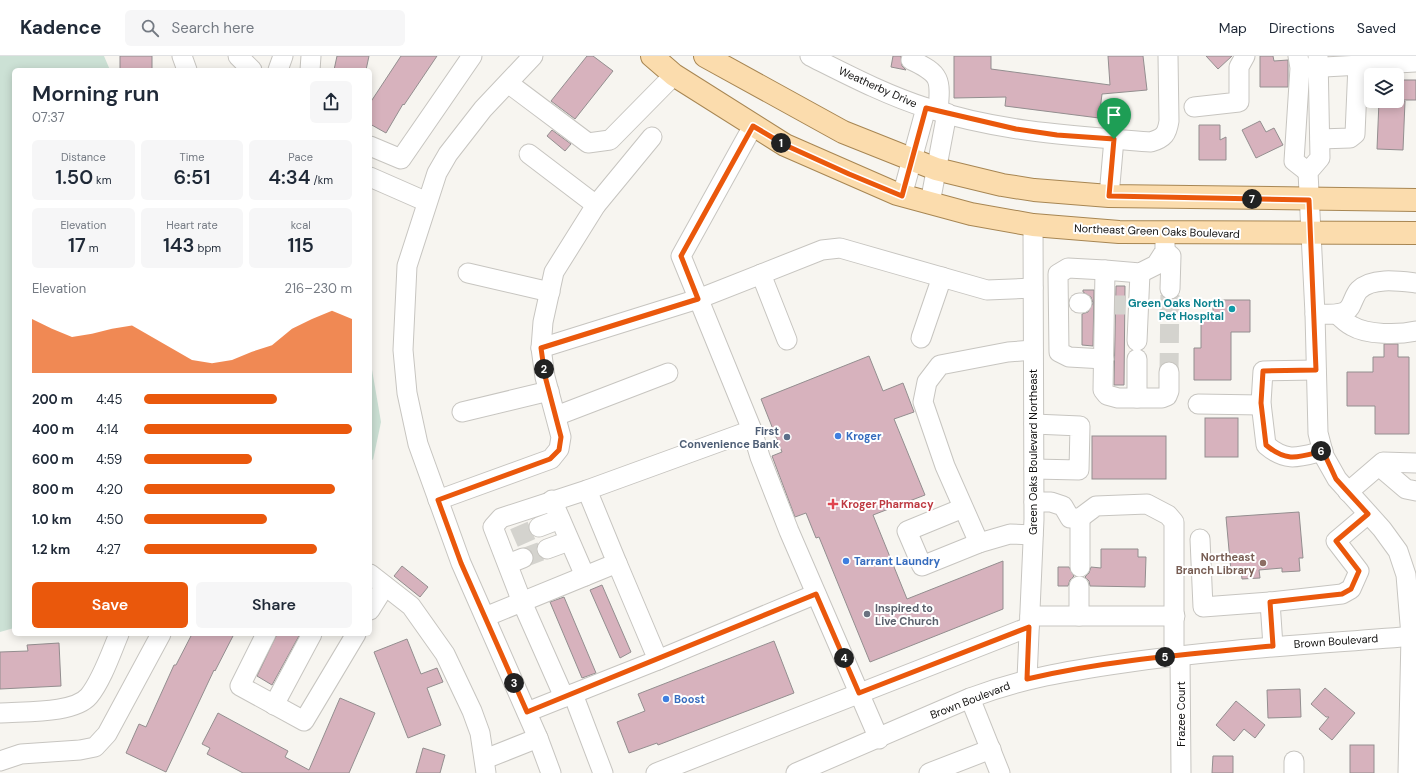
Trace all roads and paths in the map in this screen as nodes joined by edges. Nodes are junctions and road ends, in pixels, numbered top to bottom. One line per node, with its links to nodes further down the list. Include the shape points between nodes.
1 (182, 56): 18 (street)
2 (238, 56): 19 (street)
3 (283, 56): 20 (street)
4 (311, 56): 21 (street)
5 (472, 56): 30 (street, via 401,159)
6 (534, 56): 23 (street)
7 (652, 56): 22 (main road, Northeast Green Oaks Boulevard)
8 (706, 56): 32 (main road, via 843,132)
9 (810, 56): 13 (street, Weatherby Drive)
10 (1168, 56): 28 (street, Weatherby Drive, via 1169,121 1164,137 1151,142)
11 (1245, 56): 24 (street, via 1239,67 1239,102)
12 (911, 60): 25 (street, via 927,67 938,77 940,89)
13 (839, 61): 25 (street, Weatherby Drive, via 885,92)
14 (1327, 61): 15 (street); 17 (street); 29 (street)
15 (1299, 62): 34 (street, via 1294,161)
16 (1416, 62): 17 (street)
17 (1358, 65): 29 (street, via 1355,134 1350,138)
18 (186, 68)
19 (250, 68)
20 (279, 68)
21 (310, 68)
22 (674, 75): 23 (street, via 610,140 588,143); 26 (main road, Northeast Green Oaks Boulevard)
23 (508, 83): 40 (street, via 483,109 448,154 437,173)
24 (1194, 107)
25 (937, 111): 28 (street, Weatherby Drive, via 1016,129); 32 (street); 33 (street)
26 (753, 126): 36 (main road, Northeast Green Oaks Boulevard, via 785,145); 56 (street, via 681,256)
27 (652, 137): 42 (street)
28 (1114, 139): 37 (street)
29 (1320, 139): 34 (street, via 1320,158)
30 (372, 147)
31 (529, 154): 42 (street)
32 (912, 160): 33 (main road); 36 (street)
33 (936, 169): 37 (main road, via 1034,190); 41 (street)
34 (1308, 172): 38 (street)
35 (372, 178): 40 (street)
36 (902, 196): 41 (main road, Northeast Green Oaks Boulevard)
37 (1109, 196): 38 (main road)
38 (1309, 200): 39 (main road); 44 (street)
39 (1416, 200)
40 (427, 202): 85 (street, via 407,266 403,350 407,393 418,444)
41 (930, 203): 43 (main road, Northeast Green Oaks Boulevard, via 971,214)
42 (596, 205): 55 (street, via 554,272)
43 (1033, 225): 46 (main road, Northeast Green Oaks Boulevard, via 1119,232); 53 (street, Green Oaks Boulevard Northeast)
44 (1310, 233): 45 (main road, Northeast Green Oaks Boulevard); 46 (main road, Northeast Green Oaks Boulevard); 59 (street)
45 (1416, 233)
46 (1165, 242): 49 (street, via 1156,265); 54 (street, via 1171,256)
47 (1105, 270): 49 (street); 57 (street); 57 (street, via 1068,268 1058,274)
48 (468, 273): 55 (street)
49 (1140, 273): 57 (street)
50 (761, 274): 51 (street, via 822,250 840,248); 56 (street); 63 (street)
51 (942, 277): 53 (street, via 987,290); 62 (street)
52 (1416, 283): 60 (street, via 1398,280 1370,283 1359,290 1349,309)
53 (1034, 288): 58 (street, Green Oaks Boulevard Northeast)
54 (1170, 289)
55 (550, 292): 64 (street, via 543,322)
56 (698, 299): 64 (street); 77 (street)
57 (1096, 304): 58 (street); 66 (street); 66 (street, via 1059,352 1069,357); 71 (street, via 1137,350)
58 (1034, 313): 65 (street, Green Oaks Boulevard Northeast)
59 (1315, 314): 60 (street); 67 (street)
60 (1336, 314): 61 (street, via 1353,327 1377,333 1404,334)
61 (1416, 331)
62 (921, 338)
63 (787, 340)
64 (541, 348): 70 (street)
65 (1034, 350): 76 (street, Green Oaks Boulevard Northeast); 88 (street, via 1008,352 940,365 928,382 923,402 945,466)
66 (1104, 359): 71 (street, via 1103,390 1107,395)
67 (1316, 370): 73 (street, via 1263,371); 78 (street, via 1318,433)
68 (1168, 372): 71 (street, via 1167,396)
69 (668, 373): 75 (street)
70 (549, 390): 74 (street); 75 (street)
71 (1136, 398)
72 (1198, 404): 73 (street)
73 (1261, 405): 78 (street, via 1266,445 1276,454 1292,458)
74 (462, 412)
75 (556, 416): 85 (street, via 561,437 559,450 550,459)
76 (1034, 424): 81 (street, Green Oaks Boulevard Northeast); 81 (street, via 1080,426 1079,470)
77 (752, 430): 82 (street); 104 (street, via 760,458)
78 (1323, 451): 84 (street, via 1336,479)
79 (1416, 463): 80 (street, via 1383,462)
80 (1379, 466): 83 (street, via 1406,489); 84 (street)
81 (1034, 469): 87 (street, Green Oaks Boulevard Northeast)
82 (587, 490): 86 (street); 98 (street)
83 (1416, 491)
84 (1348, 492): 89 (street)
85 (438, 500): 110 (street, via 461,563)
86 (552, 500): 90 (street); 105 (street, via 500,518 493,527 507,541 516,561)
87 (1034, 502): 91 (street, via 1051,502 1063,506 1070,518); 93 (street, Green Oaks Boulevard Northeast)
88 (963, 508): 96 (street); 96 (street, via 907,531 922,566)
89 (1368, 514): 106 (street, via 1336,541 1359,571 1351,589 1342,594); 117 (street, via 1398,551 1406,575)
90 (560, 518): 92 (street); 95 (street)
91 (1080, 518): 99 (street); 109 (street, Frazee Court, via 1096,506 1147,504 1168,515 1174,522)
92 (539, 528)
93 (1034, 535): 96 (street, via 1010,534); 111 (street, Green Oaks Boulevard Northeast)
94 (1200, 539): 106 (street, via 1203,607)
95 (569, 540): 97 (street); 101 (street)
96 (979, 543)
97 (547, 549)
98 (617, 563): 101 (street); 120 (street)
99 (1080, 567)
100 (372, 576): 102 (street)
101 (585, 576): 105 (street)
102 (385, 586): 107 (street); 132 (street, via 411,606 444,654 471,707 480,732)
103 (1079, 586): 108 (street)
104 (816, 594): 120 (street); 122 (street)
105 (522, 602): 110 (street); 123 (street)
106 (1270, 602): 118 (street)
107 (372, 607)
108 (1079, 616): 109 (street); 111 (street)
109 (1174, 616): 119 (street, Frazee Court)
110 (485, 617): 126 (street)
111 (1030, 622): 121 (street, Green Oaks Boulevard Northeast); 122 (street)
112 (118, 636): 127 (street, via 98,681 84,701 69,708)
113 (160, 636): 131 (street, via 107,734 95,747 20,754)
114 (265, 636): 125 (street, via 240,686)
115 (311, 636): 125 (street)
116 (355, 636): 125 (street, via 304,721)
117 (1414, 636): 118 (street, Brown Boulevard); 140 (street)
118 (1273, 646): 119 (street, Brown Boulevard)
119 (1177, 655): 121 (street, Brown Boulevard); 139 (street, Frazee Court)
120 (658, 660): 123 (street)
121 (1027, 679): 124 (street, Brown Boulevard)
122 (859, 693): 129 (street); 135 (street)
123 (569, 696): 126 (street); 134 (street)
124 (970, 698): 129 (street, Brown Boulevard); 130 (street)
125 (274, 704)
126 (527, 712): 128 (street)
127 (0, 713)
128 (538, 738): 132 (street); 133 (street)
129 (879, 739): 136 (street, Brown Boulevard)
130 (991, 749): 137 (street); 138 (street)
131 (0, 761)
132 (486, 766)
133 (552, 773)
134 (603, 773)
135 (658, 773)
136 (796, 773)
137 (929, 773)
138 (1000, 773)
139 (1181, 773)
140 (1408, 773)

